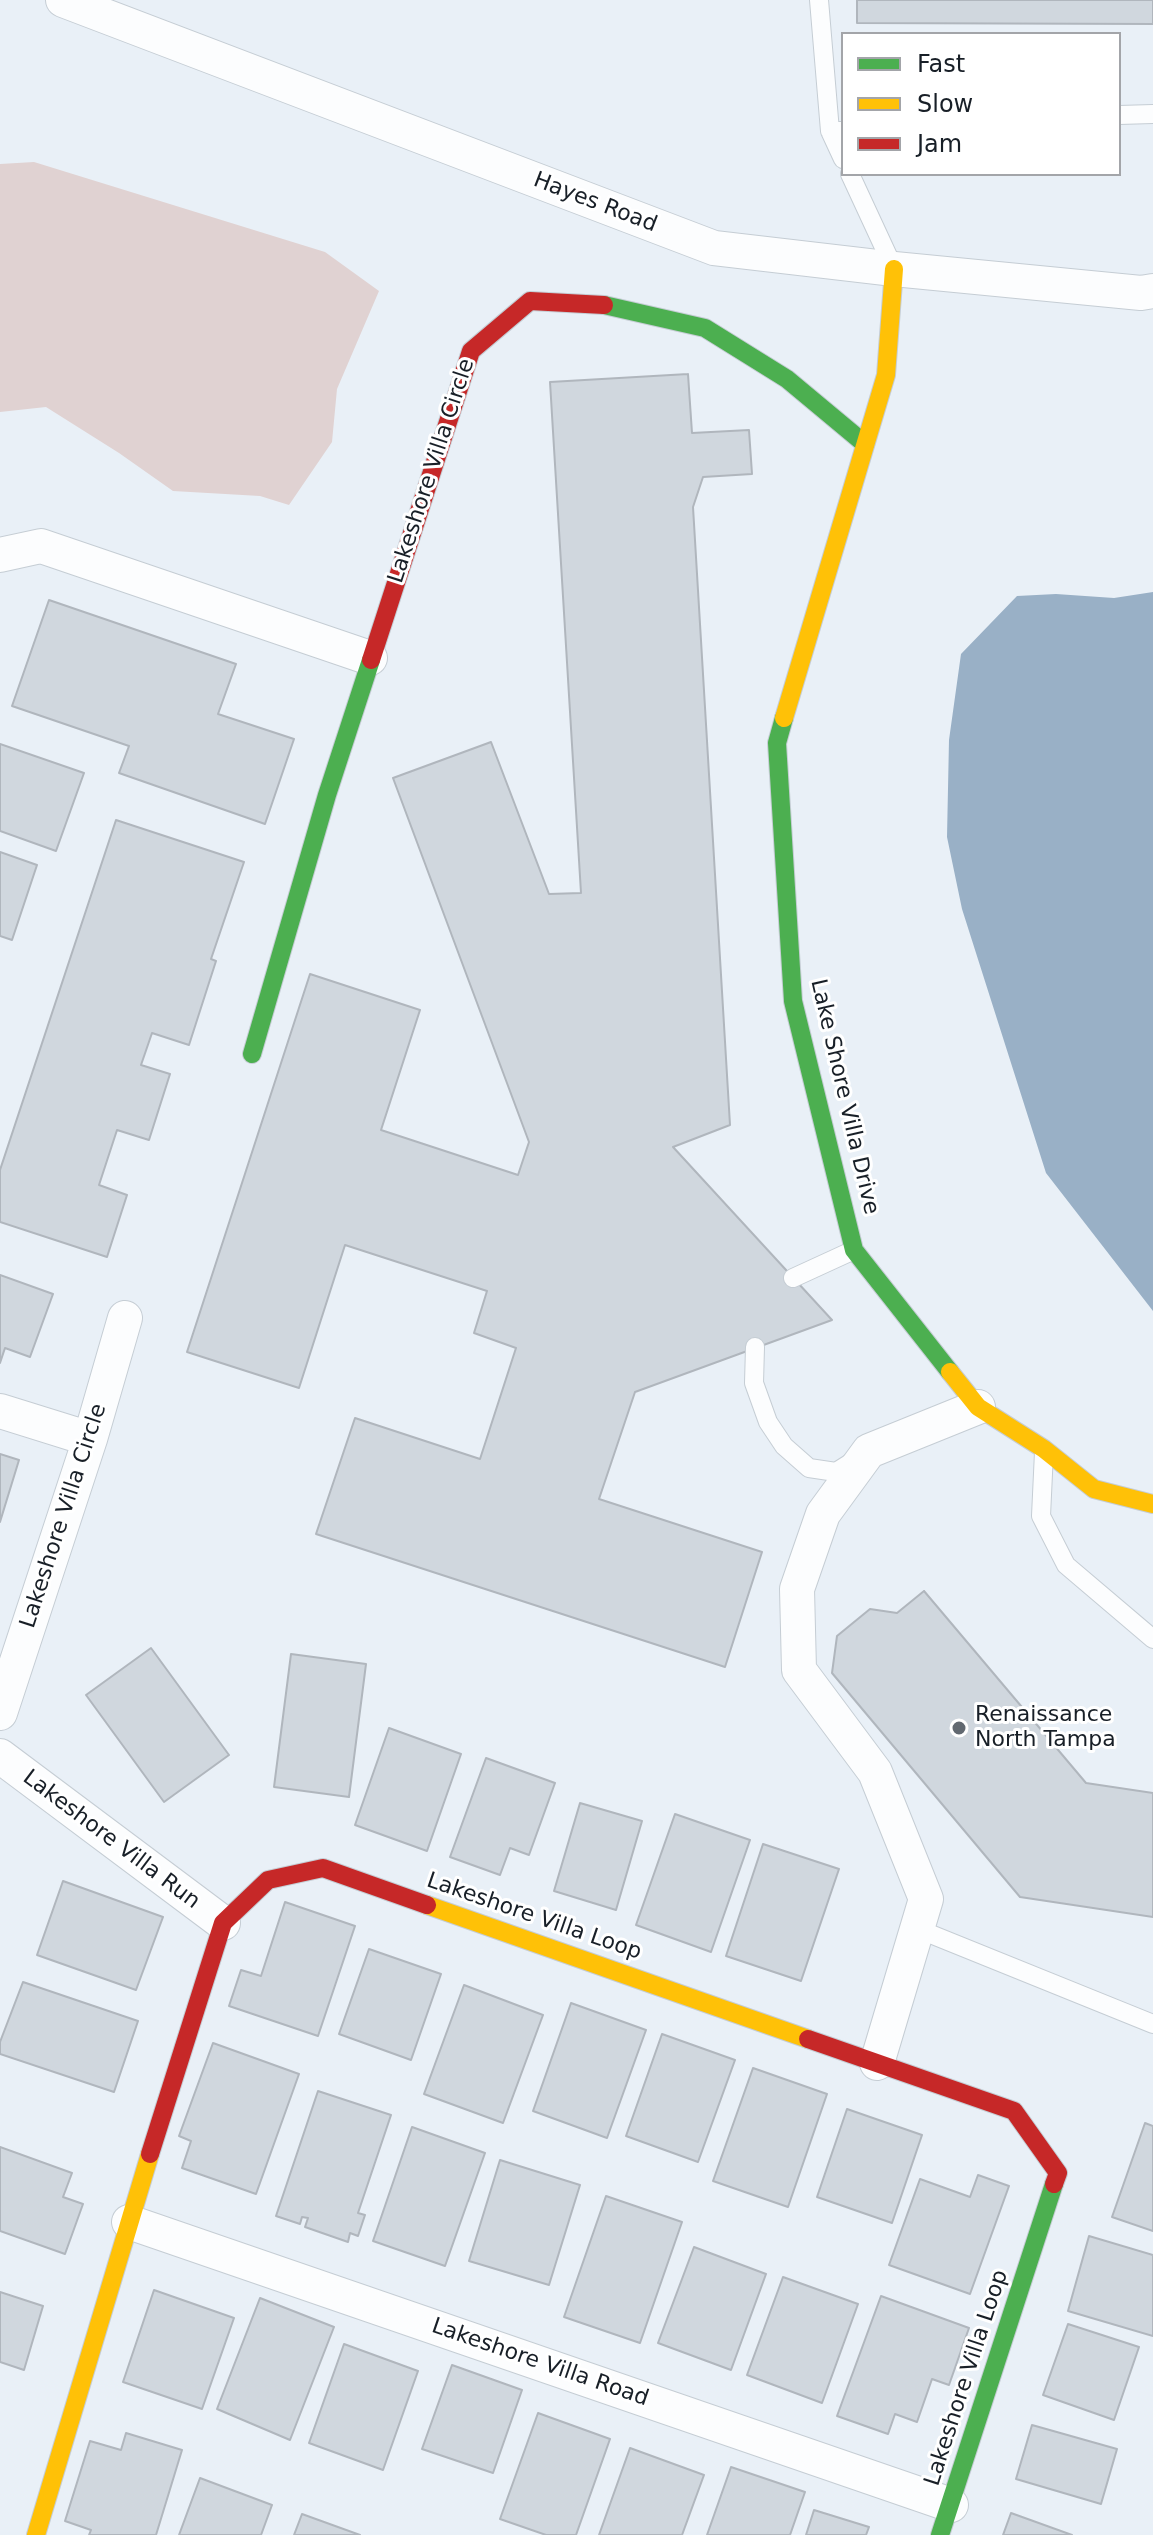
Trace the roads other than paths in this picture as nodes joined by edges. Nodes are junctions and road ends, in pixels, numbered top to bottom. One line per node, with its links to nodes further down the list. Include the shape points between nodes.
1 (63, 0): 7 (street, Hayes Road, via 714,248)
2 (819, 0): 5 (lane)
3 (1153, 114): 4 (lane)
4 (1121, 115)
5 (837, 131)
6 (851, 176): 7 (lane)
7 (894, 269): 8 (street, Hayes Road); 9 (street, Lake Shore Villa Drive, via 886,375)
8 (1153, 291)
9 (865, 444): 11 (street, Lakeshore Villa Circle, via 787,379 705,328 613,306 530,301 471,351); 13 (street, Lake Shore Villa Drive, via 777,743 793,1001)
10 (0, 555): 11 (street, via 41,546)
11 (370, 658): 12 (street, Lakeshore Villa Circle)
12 (252, 1054)
13 (854, 1250): 14 (lane); 17 (street, Lake Shore Villa Drive)
14 (793, 1278)
15 (125, 1318): 19 (street, Lakeshore Villa Circle)
16 (755, 1347): 21 (lane, via 754,1383 768,1422 800,1461 809,1468 836,1472)
17 (978, 1407): 20 (street, Lake Shore Villa Drive); 21 (street)
18 (0, 1411): 19 (street)
19 (90, 1439): 24 (street, Lakeshore Villa Circle)
20 (1044, 1449): 22 (street, Lake Shore Villa Drive, via 1094,1489); 23 (lane, via 1041,1516 1066,1565)
21 (869, 1451): 27 (street, via 823,1514 797,1589 799,1670 875,1772 926,1899)
22 (1153, 1504)
23 (1153, 1639)
24 (0, 1713)
25 (0, 1756): 26 (street, Lakeshore Villa Run)
26 (223, 1923): 29 (street, Lakeshore Villa Loop, via 268,1880 323,1868); 30 (street, Lakeshore Villa Loop)
27 (918, 1929): 28 (lane); 29 (street)
28 (1153, 2024)
29 (877, 2063): 31 (street, Lakeshore Villa Loop, via 1014,2111 1058,2173)
30 (129, 2222): 31 (street, Lakeshore Villa Road); 32 (street, Lakeshore Villa Loop)
31 (946, 2520)
32 (36, 2535)

